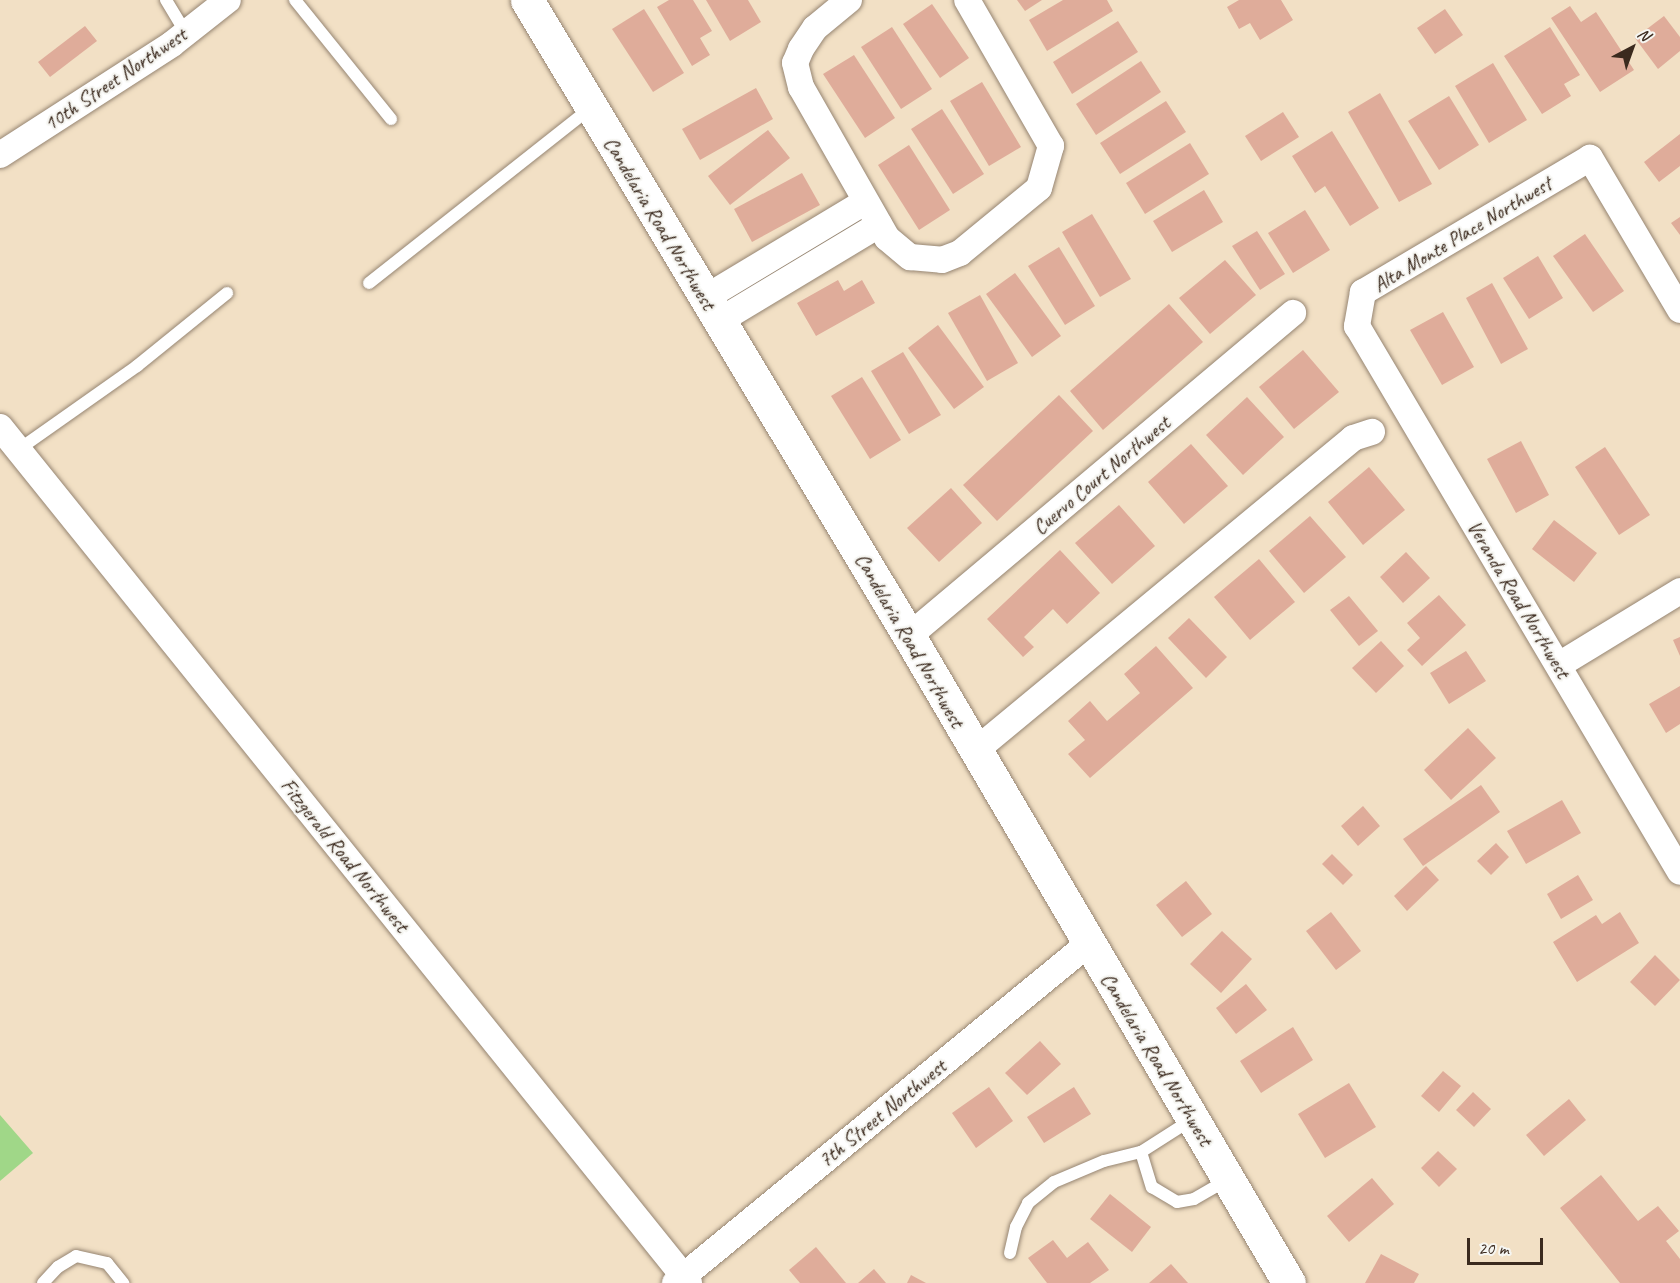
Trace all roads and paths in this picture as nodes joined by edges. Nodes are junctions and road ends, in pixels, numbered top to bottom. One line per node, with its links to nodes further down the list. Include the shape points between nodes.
1 (166, 0): 7 (lane)
2 (228, 0): 7 (street, 10th Street Northwest)
3 (295, 0): 9 (lane)
4 (527, 0): 8 (main road, Candelaria Road Northwest)
5 (849, 0): 11 (street, via 815,28 795,63 801,87)
6 (966, 0): 12 (street, via 1051,146 1049,164 1038,188 960,253 942,260 910,257 887,238)
7 (186, 33): 10 (street, 10th Street Northwest)
8 (591, 107): 13 (lane); 15 (main road, Candelaria Road Northwest)
9 (391, 119)
10 (0, 155)
11 (865, 202): 12 (street); 15 (street)
12 (879, 225): 15 (street)
13 (369, 283)
14 (227, 292): 21 (lane, via 137,366)
15 (712, 309): 23 (main road, Candelaria Road Northwest)
16 (1680, 310): 18 (street, Alta Monte Place Northwest, via 1590,158 1363,292)
17 (1293, 314): 23 (street, Cuervo Court Northwest)
18 (1357, 326): 24 (street, Veranda Road Northwest)
19 (0, 427): 21 (street, Fitzgerald Road Northwest)
20 (1372, 432): 25 (street, via 1353,438)
21 (18, 450): 32 (street, Fitzgerald Road Northwest)
22 (1680, 591): 24 (street)
23 (909, 636): 25 (main road, Candelaria Road Northwest)
24 (1559, 664): 26 (street, Veranda Road Northwest)
25 (975, 751): 27 (main road, Candelaria Road Northwest)
26 (1680, 872)
27 (1088, 944): 28 (main road, Candelaria Road Northwest); 32 (street, 7th Street Northwest)
28 (1192, 1119): 29 (lane); 30 (main road, Candelaria Road Northwest)
29 (1141, 1152): 30 (lane, via 1152,1187 1177,1202 1194,1198); 31 (lane, via 1104,1161 1054,1182 1028,1203 1016,1227)
30 (1228, 1180): 35 (main road, Candelaria Road Northwest)
31 (1010, 1253)
32 (683, 1281)
33 (43, 1283): 34 (lane, via 76,1256 107,1263)
34 (123, 1283)
35 (1289, 1283)

